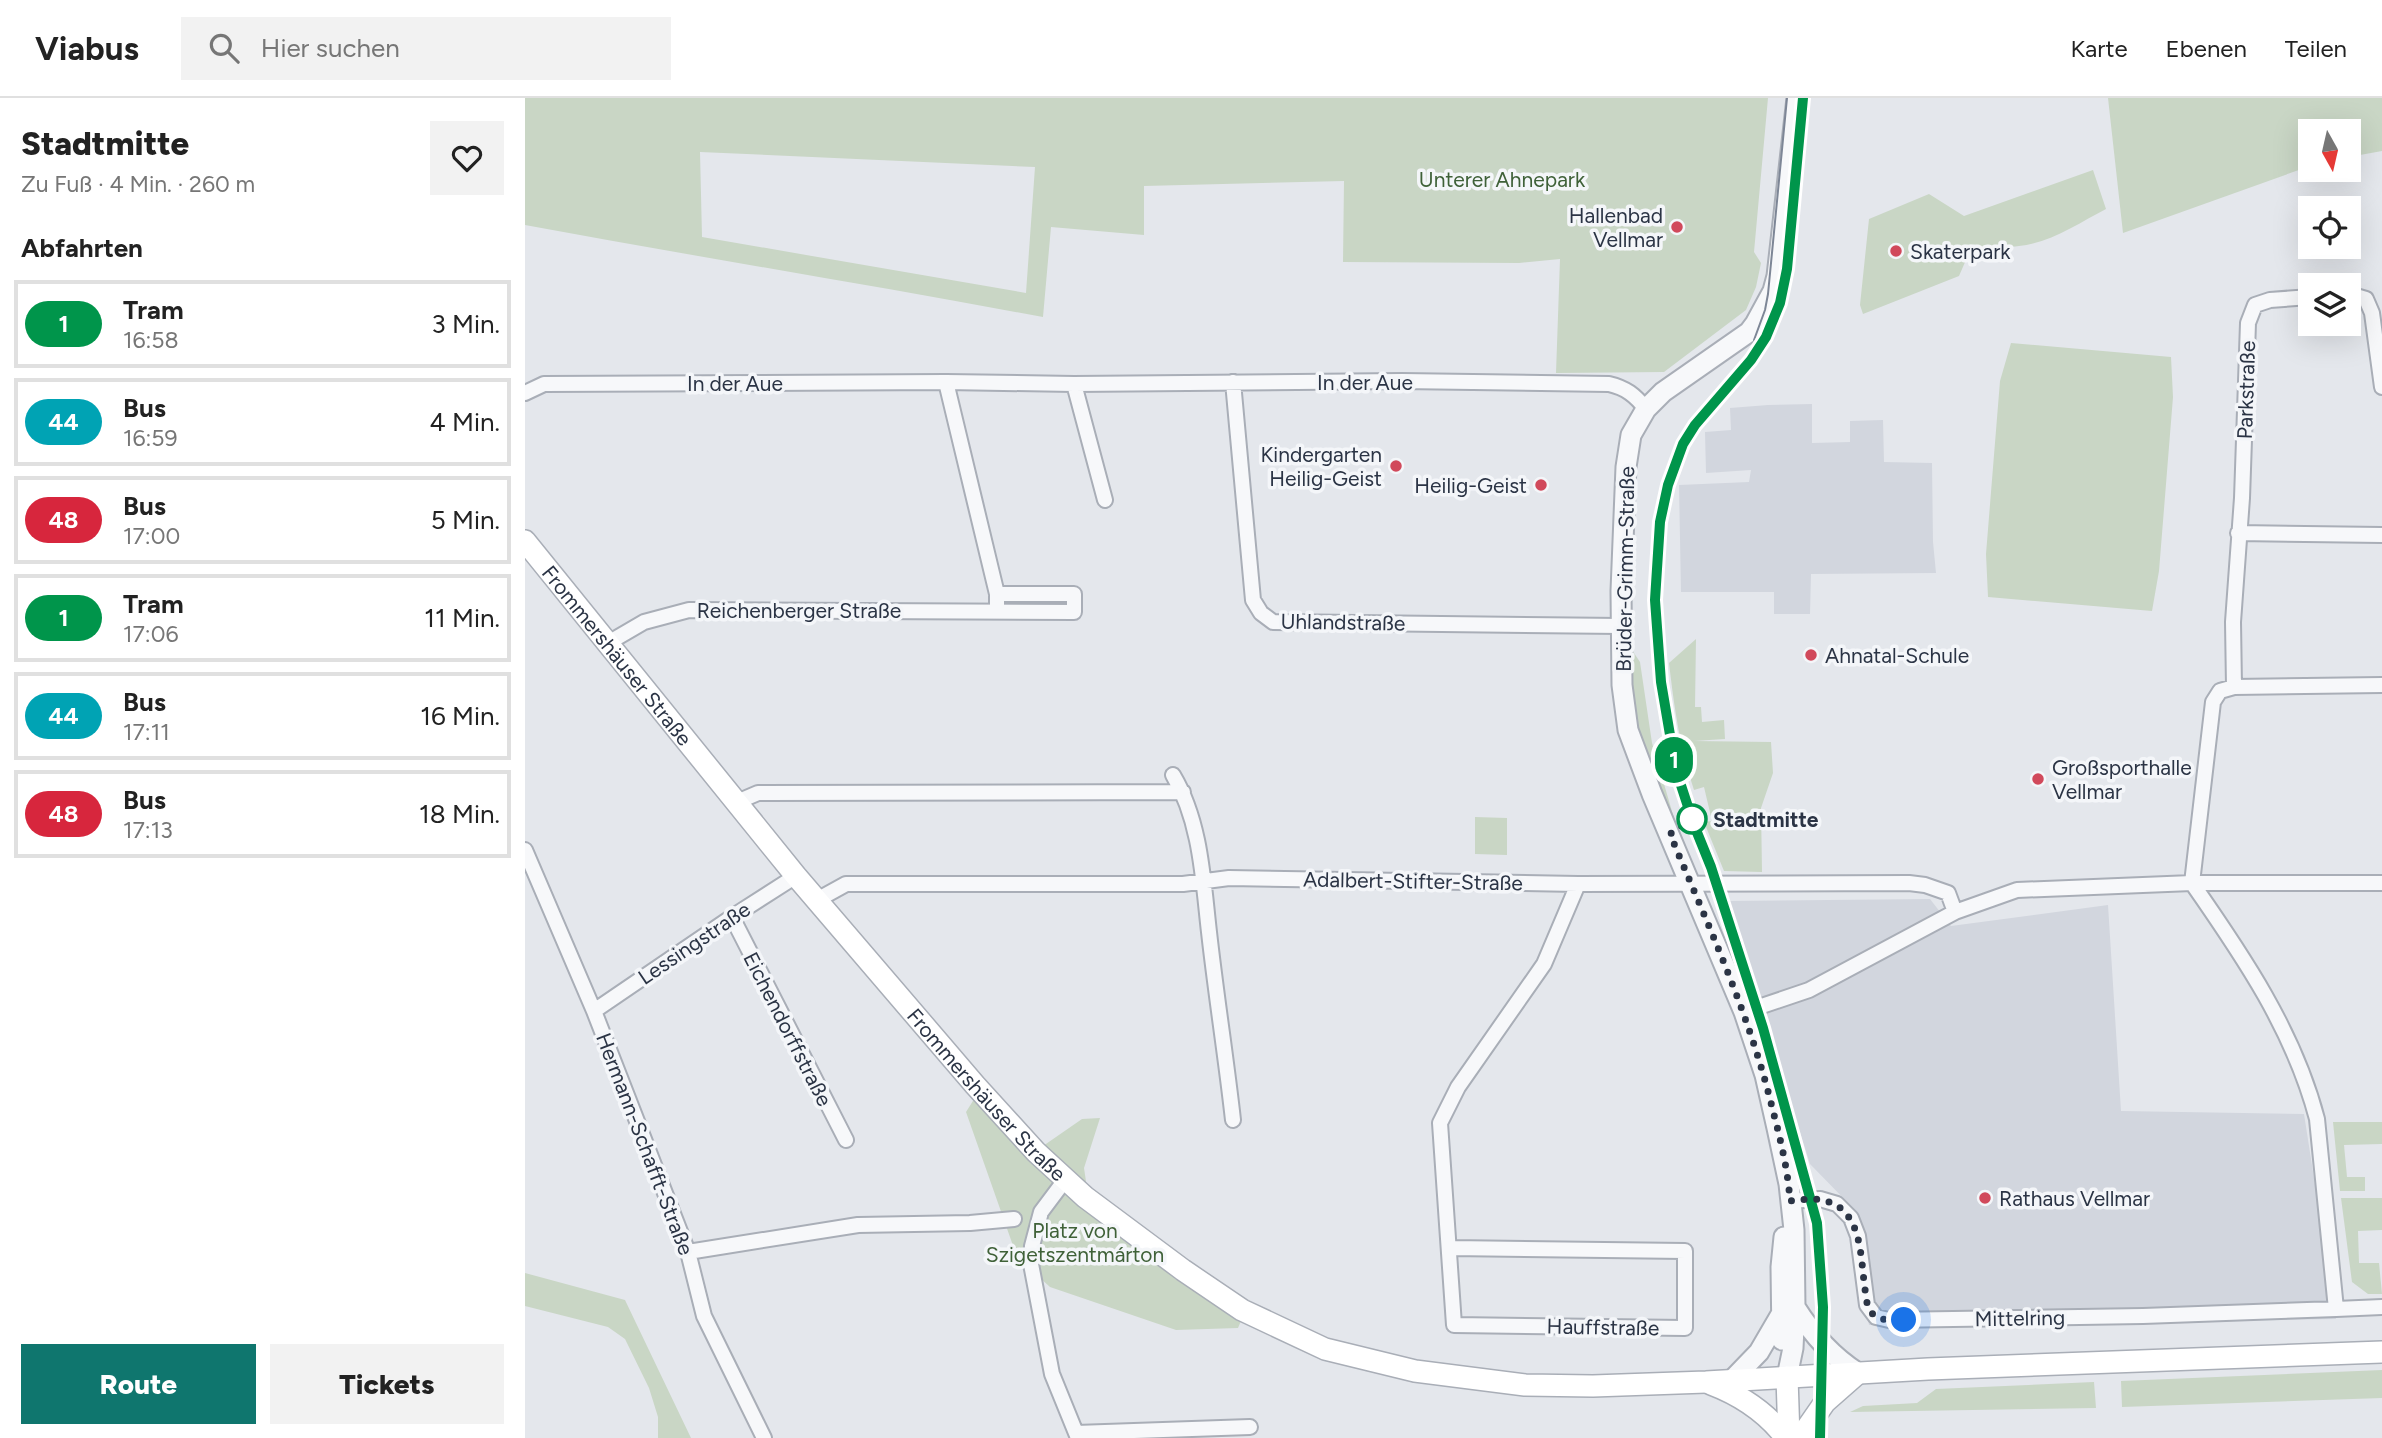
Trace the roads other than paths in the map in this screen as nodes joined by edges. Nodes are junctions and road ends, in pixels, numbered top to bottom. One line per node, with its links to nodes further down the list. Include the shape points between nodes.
1 (1797, 98): 9 (street, Brüder-Grimm-Straße, via 1773,291 1749,332)
2 (2298, 298): 11 (street, Parkstraße, via 2255,305 2248,323)
3 (2361, 298): 7 (street, via 2372,313)
4 (946, 382): 6 (street, In der Aue); 8 (street, In der Aue, via 544,384); 14 (street)
5 (1233, 382): 6 (street, In der Aue); 9 (street, In der Aue, via 1608,384 1624,388); 16 (street, Uhlandstraße, via 1253,600 1273,622)
6 (1074, 384): 10 (street)
7 (2382, 387)
8 (525, 393)
9 (1646, 409): 16 (street, Brüder-Grimm-Straße, via 1631,435 1626,467)
10 (1105, 500)
11 (2238, 533): 12 (street); 19 (street, Parkstraße)
12 (2382, 535)
13 (525, 541): 17 (main road, Frommershäuser Straße)
14 (997, 594): 15 (street); 15 (street, Reichenberger Straße, via 1074,594 1074,612)
15 (997, 610): 17 (street, Reichenberger Straße, via 689,610 644,622)
16 (1621, 626): 29 (street, Brüder-Grimm-Straße, via 1628,730)
17 (608, 643): 22 (main road, Frommershäuser Straße)
18 (2382, 685): 19 (street)
19 (2234, 687): 26 (street, via 2220,691 2213,702)
20 (1173, 775): 21 (street)
21 (1183, 792): 22 (street, via 758,793); 25 (street)
22 (737, 802): 24 (main road, Frommershäuser Straße)
23 (525, 850): 33 (street, Hermann-Schafft-Straße)
24 (796, 876): 30 (main road, Frommershäuser Straße); 32 (street, Lessingstraße)
25 (1205, 881): 28 (street, Adalbert-Stifter-Straße); 30 (street, Adalbert-Stifter-Straße, via 846,884); 35 (street)
26 (2192, 883): 27 (street); 31 (street, via 2017,890); 43 (street, via 2274,1009 2311,1098)
27 (2382, 883)
28 (1578, 884): 29 (street, Adalbert-Stifter-Straße); 40 (street, Hauffstraße, via 1544,964 1458,1087 1440,1123)
29 (1692, 885): 31 (street, Adalbert-Stifter-Straße, via 1925,885 1948,893); 34 (street, Brüder-Grimm-Straße)
30 (817, 900): 37 (main road, Frommershäuser Straße, via 975,1085)
31 (1955, 912): 34 (street, via 1809,990)
32 (731, 917): 33 (street, Lessingstraße); 36 (street, Eichendorffstraße)
33 (594, 1011): 41 (street, Hermann-Schafft-Straße)
34 (1744, 1012): 38 (street, Brüder-Grimm-Straße, via 1765,1075)
35 (1233, 1119)
36 (846, 1140)
37 (1065, 1180): 49 (main road, via 1242,1310 1325,1349 1415,1371 1525,1385); 51 (street, Frommershäuser Straße, via 1041,1212 1031,1264 1052,1374)
38 (1790, 1201): 43 (street, Mittelring, via 1820,1199 1837,1204 1851,1218 1858,1236 1867,1305 1876,1317 1889,1320); 44 (street, Brüder-Grimm-Straße, via 1794,1230)
39 (1014, 1219): 41 (street, via 858,1225)
40 (1451, 1248): 40 (street, Hauffstraße, via 1454,1325 1685,1328 1685,1251)
41 (688, 1251): 52 (street, Hermann-Schafft-Straße, via 704,1317)
42 (2382, 1307): 43 (street, Mittelring)
43 (2336, 1309)
44 (1788, 1311): 46 (street); 47 (street, Brüder-Grimm-Straße); 48 (street)
45 (2382, 1352): 46 (main road)
46 (1858, 1373): 47 (main road); 54 (main road, via 1825,1402)
47 (1787, 1377): 48 (main road); 53 (main road)
48 (1732, 1380): 49 (main road)
49 (1706, 1382): 53 (main road, via 1753,1406)
50 (1250, 1427): 51 (street, Frommershäuser Straße)
51 (1077, 1436)
52 (764, 1438)
53 (1787, 1438)
54 (1800, 1438)

